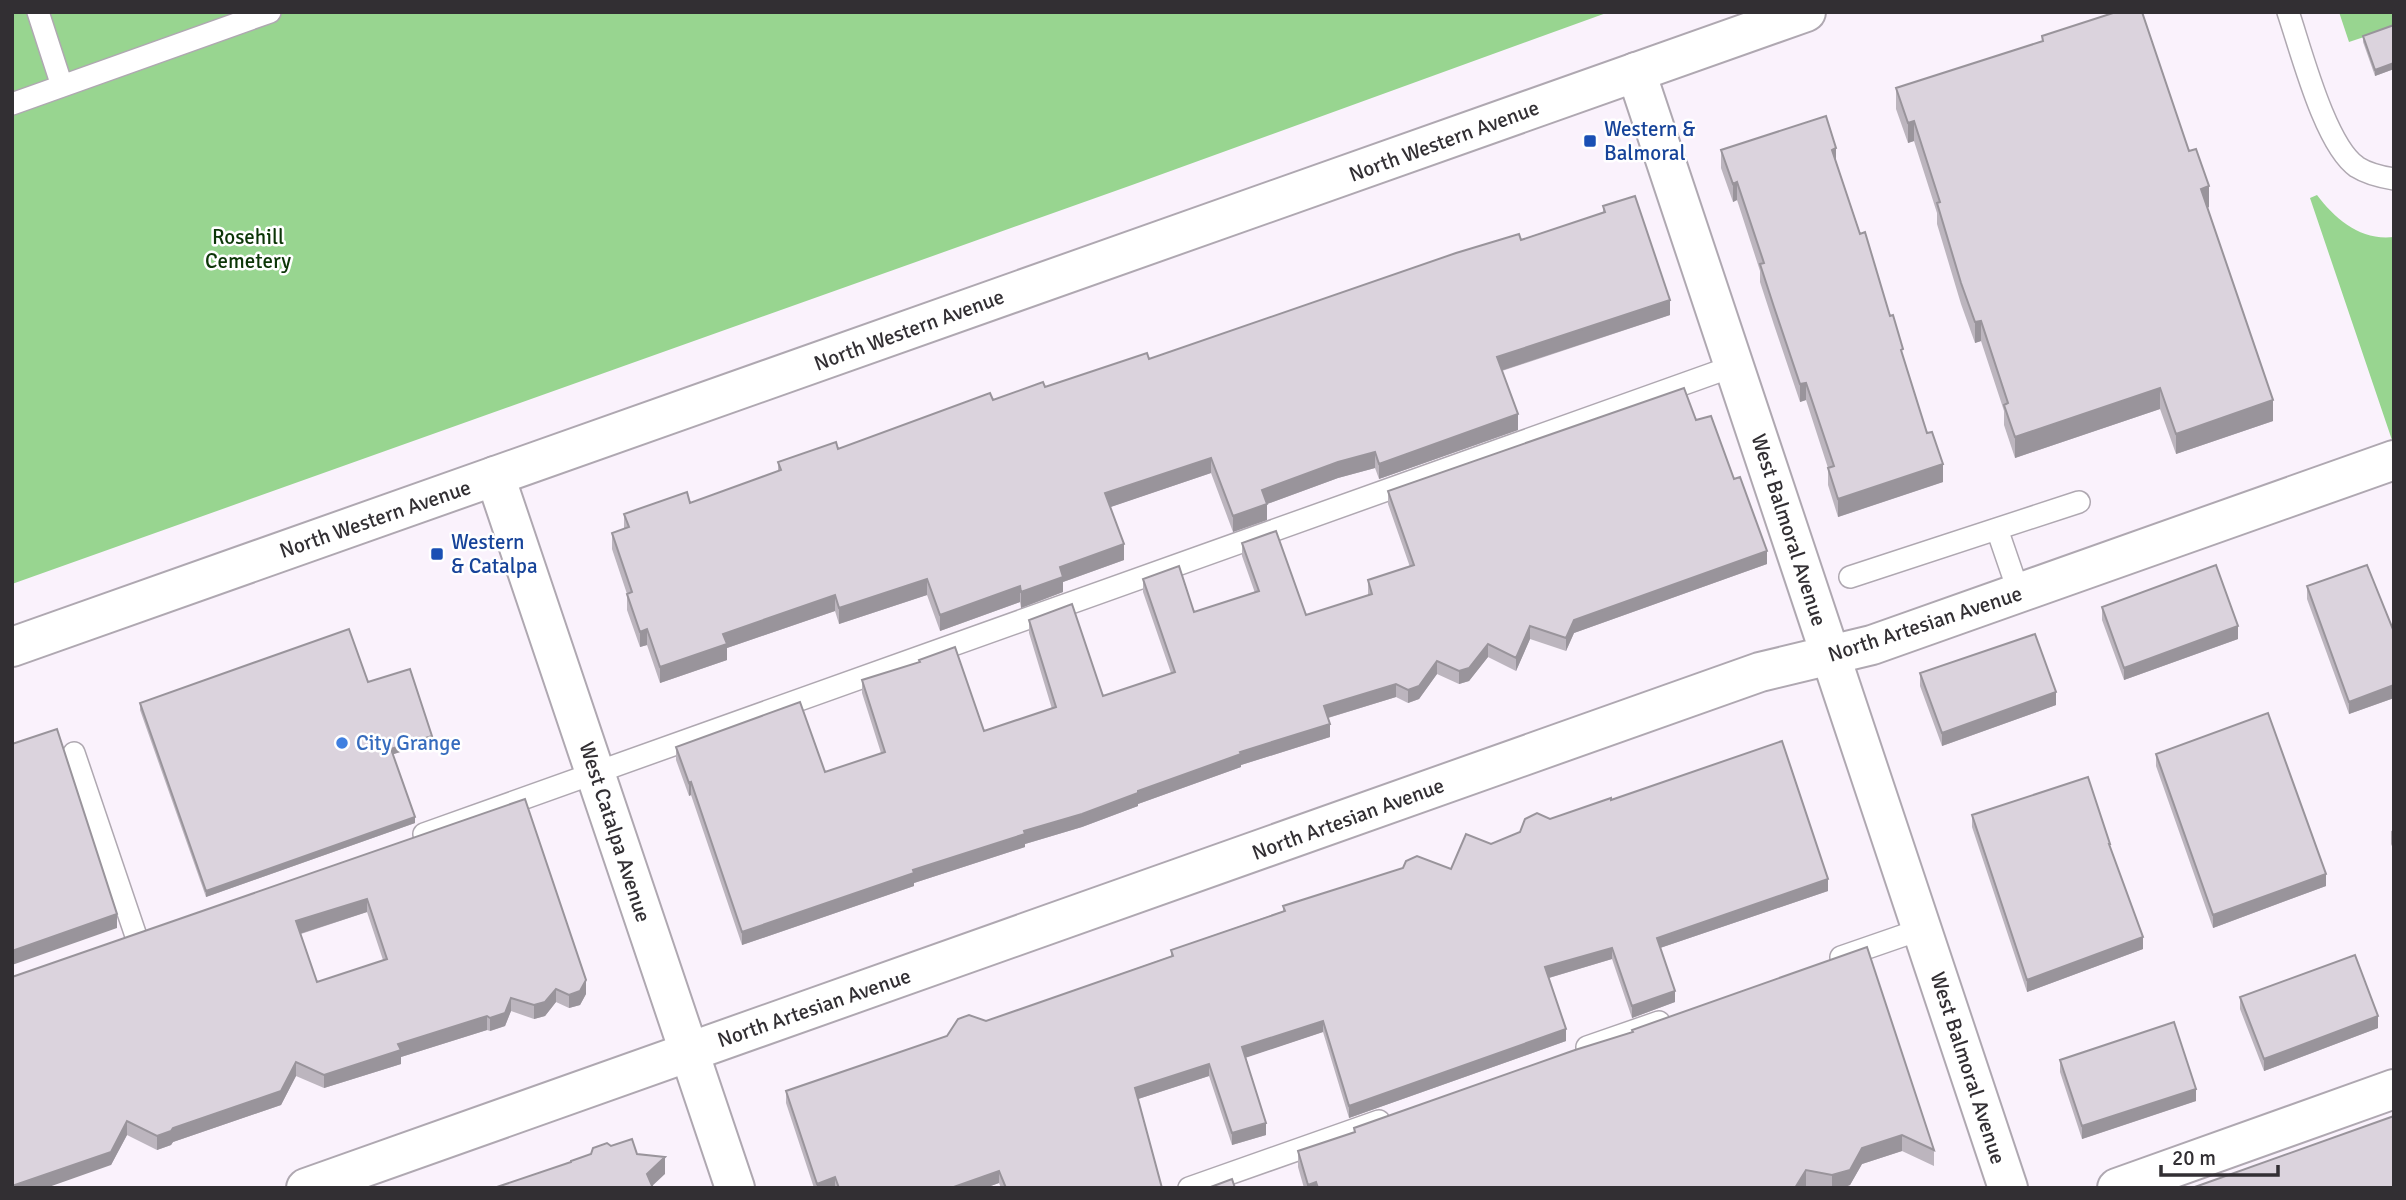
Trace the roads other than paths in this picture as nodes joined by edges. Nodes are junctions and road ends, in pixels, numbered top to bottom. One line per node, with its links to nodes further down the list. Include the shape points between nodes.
1 (38, 12): 6 (lane)
2 (270, 12): 6 (lane)
3 (1806, 12): 5 (street, North Western Avenue)
4 (2288, 12): 8 (lane, via 2326,123 2339,146 2355,166)
5 (1636, 72): 9 (street, West Balmoral Avenue); 11 (street, North Western Avenue)
6 (62, 86): 7 (lane)
7 (12, 104)
8 (2394, 178)
9 (1734, 366): 17 (street, West Balmoral Avenue); 19 (lane)
10 (2394, 460): 15 (street, North Artesian Avenue)
11 (495, 476): 16 (street, North Western Avenue); 19 (street, West Catalpa Avenue)
12 (2078, 502): 13 (lane)
13 (1997, 529): 14 (lane); 15 (lane)
14 (1850, 577)
15 (2020, 593): 17 (street, North Artesian Avenue)
16 (12, 647)
17 (1830, 656): 21 (street, West Balmoral Avenue); 25 (street, North Artesian Avenue, via 1747,677)
18 (74, 753): 22 (lane, via 143,933)
19 (596, 774): 20 (lane); 25 (street, West Catalpa Avenue)
20 (410, 839)
21 (1922, 929): 23 (lane); 32 (street, West Balmoral Avenue)
22 (112, 944)
23 (1828, 962)
24 (1685, 1013): 26 (lane)
25 (688, 1052): 29 (street, North Artesian Avenue); 30 (street, West Catalpa Avenue)
26 (1567, 1054)
27 (2394, 1089): 33 (street)
28 (1398, 1114): 31 (lane)
29 (306, 1188)
30 (735, 1188)
31 (1189, 1188)
32 (2008, 1188)
33 (2117, 1188)

